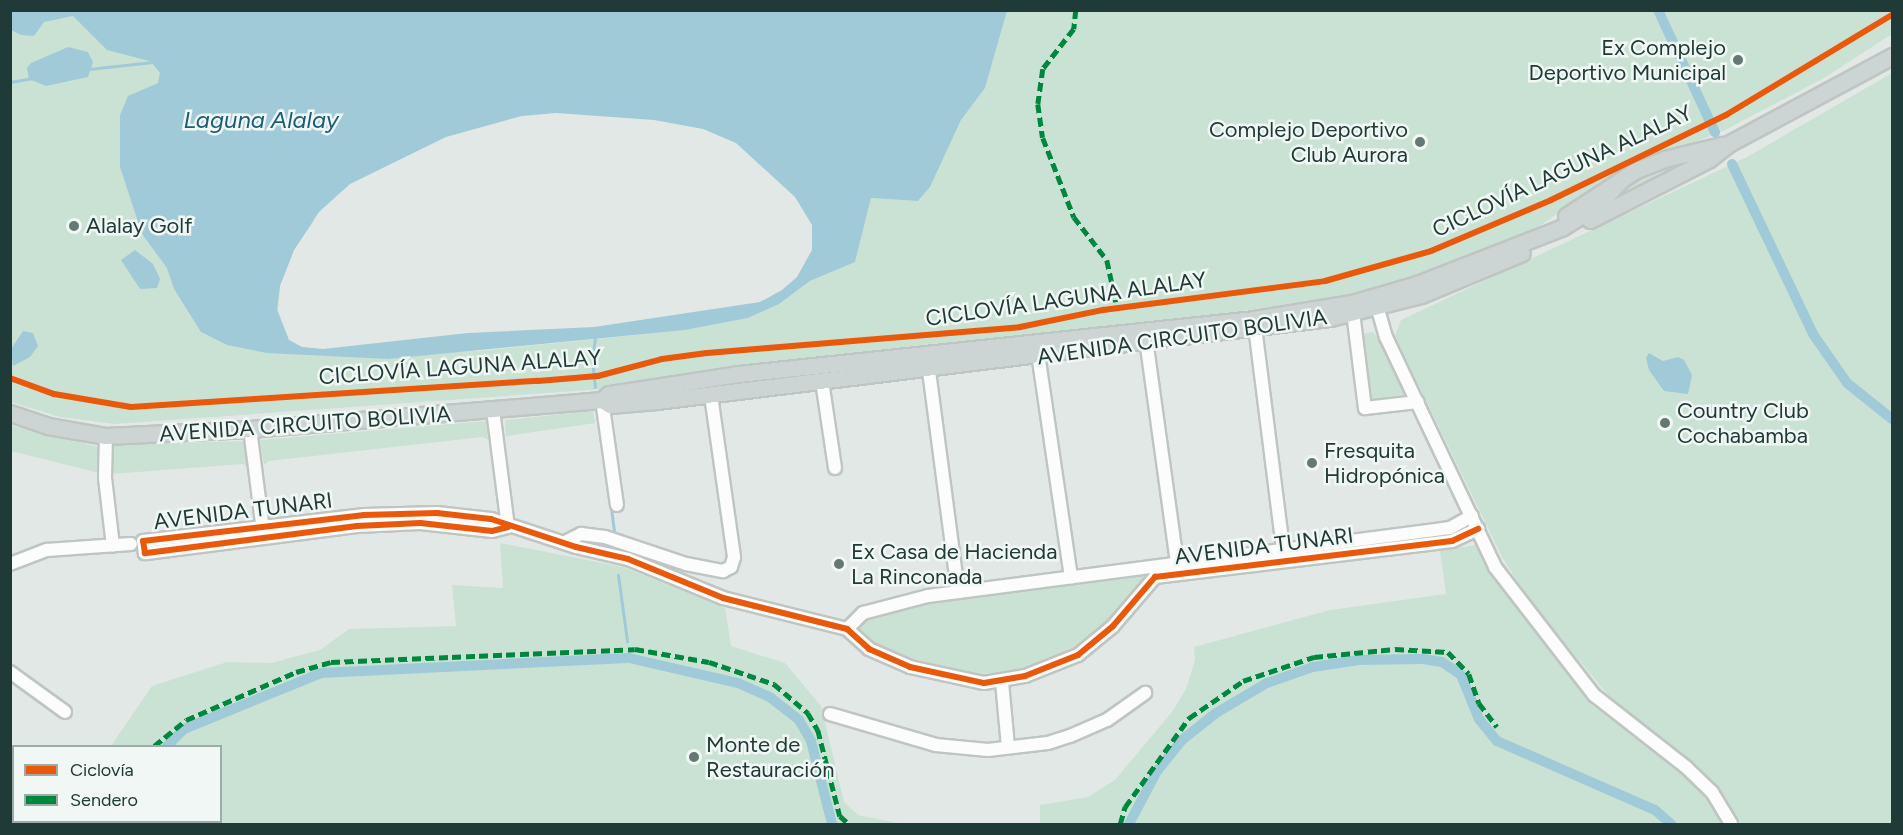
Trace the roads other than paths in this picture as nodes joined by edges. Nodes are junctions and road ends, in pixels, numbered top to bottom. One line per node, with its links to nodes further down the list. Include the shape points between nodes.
1 (1893, 56): 2 (main road, AVENIDA CIRCUITO BOLIVIA)
2 (1728, 144): 3 (main road, AVENIDA CIRCUITO BOLIVIA, via 1709,159 1539,245 1454,283); 3 (main road, AVENIDA CIRCUITO BOLIVIA, via 1664,159 1622,179 1592,210)
3 (1376, 303): 4 (main road, AVENIDA CIRCUITO BOLIVIA); 12 (street, via 1386,338)
4 (1353, 308): 5 (main road, AVENIDA CIRCUITO BOLIVIA); 12 (street, via 1365,408)
5 (1255, 324): 6 (main road, AVENIDA CIRCUITO BOLIVIA); 27 (street)
6 (1146, 337): 7 (main road, AVENIDA CIRCUITO BOLIVIA); 29 (street)
7 (1037, 350): 8 (main road, AVENIDA CIRCUITO BOLIVIA); 11 (main road, AVENIDA CIRCUITO BOLIVIA, via 922,351 717,377 609,394); 31 (street)
8 (929, 370): 9 (main road, AVENIDA CIRCUITO BOLIVIA); 32 (street)
9 (822, 381): 10 (main road, AVENIDA CIRCUITO BOLIVIA); 17 (street)
10 (711, 395): 11 (main road, AVENIDA CIRCUITO BOLIVIA, via 610,405); 24 (street, AVENIDA TUNARI, via 734,557 731,567 723,572 686,564 606,537 581,534)
11 (602, 400): 13 (main road, AVENIDA CIRCUITO BOLIVIA); 18 (street)
12 (1418, 402): 19 (street)
13 (493, 410): 15 (main road, AVENIDA CIRCUITO BOLIVIA); 21 (street)
14 (10, 413): 16 (main road, AVENIDA CIRCUITO BOLIVIA, via 48,426)
15 (250, 429): 16 (main road, AVENIDA CIRCUITO BOLIVIA); 20 (street)
16 (106, 436): 26 (street, via 105,478)
17 (835, 468)
18 (617, 505)
19 (1472, 516): 22 (street); 27 (street, AVENIDA TUNARI, via 1450,528)
20 (262, 525): 21 (street, AVENIDA TUNARI, via 437,513 491,519); 23 (street); 23 (street, AVENIDA TUNARI, via 143,541 144,553)
21 (508, 527): 23 (street, AVENIDA TUNARI, via 492,531 420,523 357,526); 24 (street, AVENIDA TUNARI)
22 (1478, 529): 27 (street, AVENIDA TUNARI, via 1452,541); 40 (street, via 1496,567 1594,695 1713,792)
23 (264, 538)
24 (567, 541): 33 (street, AVENIDA TUNARI, via 576,547 628,559 723,598)
25 (130, 544): 26 (street, AVENIDA TUNARI)
26 (113, 546): 28 (street, AVENIDA TUNARI, via 47,550)
27 (1284, 555): 29 (street, AVENIDA TUNARI)
28 (10, 564)
29 (1178, 569): 30 (street, AVENIDA TUNARI)
30 (1154, 572): 31 (street, AVENIDA TUNARI); 35 (street, AVENIDA TUNARI, via 1089,648 1047,669)
31 (1071, 578): 32 (street, AVENIDA TUNARI)
32 (958, 592): 33 (street, AVENIDA TUNARI, via 863,613)
33 (847, 629): 35 (street, AVENIDA TUNARI, via 868,649 909,667 946,678)
34 (10, 672): 37 (street)
35 (1002, 682): 39 (street)
36 (1144, 693): 39 (street, via 1124,710 1088,729 1048,743)
37 (65, 712)
38 (830, 714): 39 (street, via 936,745)
39 (1008, 747)
40 (1731, 825)

